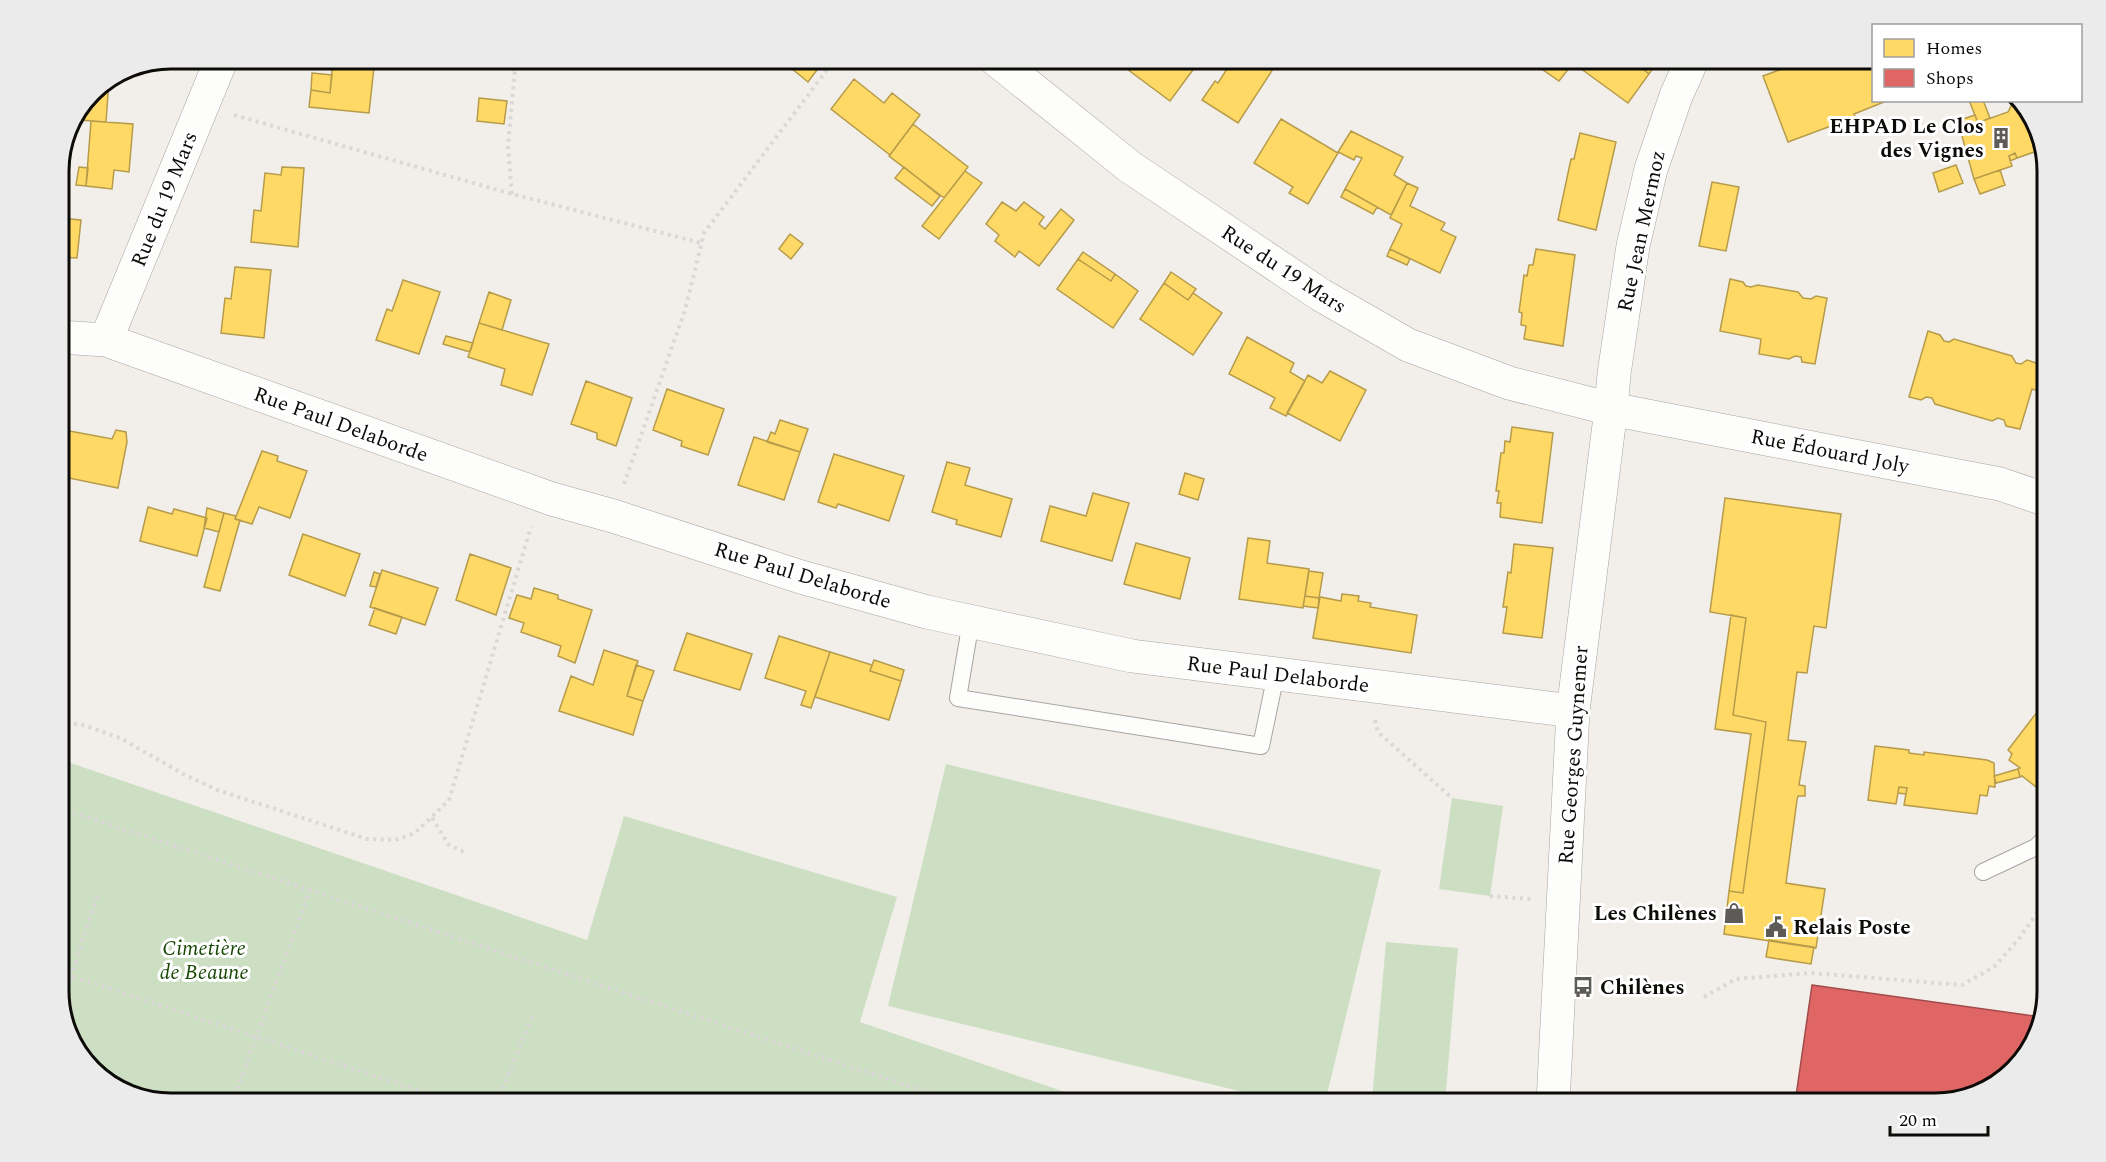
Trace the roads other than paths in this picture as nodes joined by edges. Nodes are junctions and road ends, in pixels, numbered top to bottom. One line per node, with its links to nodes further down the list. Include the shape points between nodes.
1 (217, 69): 5 (street, Rue du 19 Mars)
2 (1008, 69): 6 (street, Rue du 19 Mars, via 1130,167 1321,295 1398,339 1509,383)
3 (1688, 69): 6 (street, Rue Jean Mermoz, via 1651,169 1633,246)
4 (69, 338): 5 (street, Rue Paul Delaborde)
5 (106, 340): 8 (street, Rue Paul Delaborde, via 540,495 801,577)
6 (1611, 409): 7 (street, Rue Édouard Joly, via 2000,484); 10 (street, Rue Georges Guynemer)
7 (2037, 497)
8 (971, 621): 9 (street, Rue Paul Delaborde, via 1132,656); 9 (lane, via 958,698 1261,746)
9 (1276, 674): 10 (street, Rue Paul Delaborde)
10 (1573, 711): 13 (street, Rue Georges Guynemer)
11 (2037, 846): 12 (lane)
12 (1983, 872)
13 (1554, 1093)

